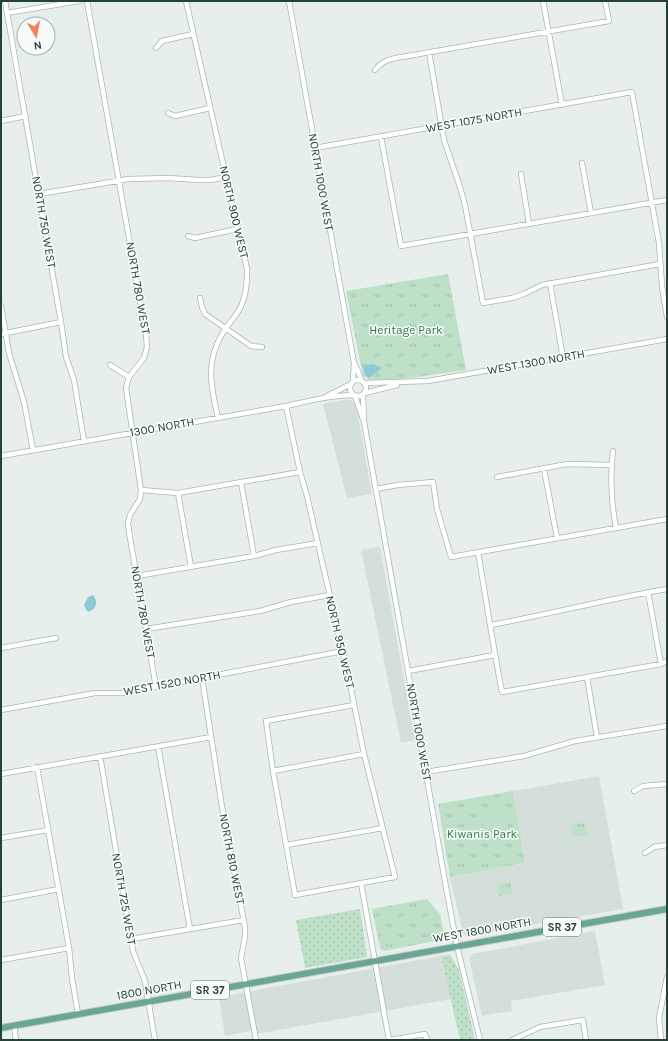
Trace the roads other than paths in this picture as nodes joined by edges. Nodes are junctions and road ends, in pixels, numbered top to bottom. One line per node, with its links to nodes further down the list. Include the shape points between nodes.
1 (5, 1): 8 (street, NORTH 750 WEST)
2 (79, 1): 8 (street)
3 (87, 1): 25 (street, NORTH 780 WEST)
4 (186, 1): 10 (street, NORTH 900 WEST)
5 (289, 1): 21 (street, NORTH 1000 WEST)
6 (543, 1): 9 (street)
7 (605, 1): 9 (street, via 609,21)
8 (7, 13): 17 (street, NORTH 750 WEST)
9 (548, 31): 12 (street); 14 (street)
10 (193, 34): 11 (street, via 162,41); 15 (street, NORTH 900 WEST)
11 (156, 48)
12 (429, 52): 13 (street, via 385,60); 19 (street)
13 (375, 70)
14 (562, 105): 19 (street, WEST 1075 NORTH); 28 (street, WEST 1075 NORTH, via 632,92)
15 (210, 108): 16 (street, via 175,116); 24 (street, NORTH 900 WEST)
16 (168, 113)
17 (26, 116): 18 (street); 26 (street, NORTH 750 WEST)
18 (1, 121)
19 (442, 126): 20 (street, WEST 1075 NORTH); 32 (street, via 448,154 460,187)
20 (381, 137): 21 (street, WEST 1075 NORTH); 32 (street, via 401,246)
21 (315, 148): 45 (street, NORTH 1000 WEST)
22 (582, 163): 29 (street)
23 (521, 174): 30 (street)
24 (226, 177): 25 (street, via 211,180 168,178); 31 (street, NORTH 900 WEST)
25 (119, 181): 26 (street); 47 (street, NORTH 780 WEST, via 147,347 144,358)
26 (39, 194): 39 (street, NORTH 750 WEST)
27 (667, 200): 28 (street)
28 (652, 202): 29 (street); 34 (street)
29 (591, 213): 30 (street)
30 (529, 224): 32 (street)
31 (238, 229): 33 (street, via 195,238); 40 (street, NORTH 900 WEST, via 247,269 247,286 244,300)
32 (470, 234): 35 (street, via 483,303 512,298)
33 (188, 236)
34 (660, 264): 35 (street); 38 (street)
35 (550, 283): 44 (street)
36 (200, 298): 40 (street, via 205,314)
37 (1, 306): 41 (street)
38 (667, 316)
39 (61, 322): 41 (street); 58 (street, NORTH 750 WEST)
40 (226, 328): 43 (street, via 251,346); 55 (street, NORTH 900 WEST, via 218,341 211,367 211,382)
41 (3, 334): 59 (street, via 24,402)
42 (667, 339): 44 (street, WEST 1300 NORTH)
43 (262, 347)
44 (563, 358): 50 (street, WEST 1300 NORTH)
45 (354, 363): 48 (street, NORTH 1000 WEST); 49 (street, NORTH 1000 WEST)
46 (110, 366): 47 (street)
47 (129, 377): 57 (street, NORTH 780 WEST, via 126,396)
48 (363, 381): 49 (street, via 355,380); 50 (street, WEST 1300 NORTH); 51 (street, via 367,388)
49 (352, 383): 52 (street, via 350,390); 53 (street, 1300 NORTH)
50 (404, 383): 51 (street, WEST 1300 NORTH)
51 (364, 394): 52 (street); 56 (street, NORTH 1000 WEST)
52 (354, 396): 53 (street, 1300 NORTH); 56 (street, NORTH 1000 WEST)
53 (322, 398): 54 (street, 1300 NORTH)
54 (286, 406): 55 (street, 1300 NORTH); 64 (street, NORTH 950 WEST)
55 (218, 418): 57 (street, 1300 NORTH)
56 (364, 422): 67 (street, NORTH 1000 WEST)
57 (133, 432): 58 (street, 1300 NORTH); 68 (street, NORTH 780 WEST)
58 (84, 441): 59 (street, 1300 NORTH)
59 (33, 450): 61 (street, 1300 NORTH)
60 (613, 451): 62 (street)
61 (1, 456)
62 (612, 465): 63 (street, via 567,464); 71 (street, via 612,497)
63 (544, 469): 65 (street); 72 (street)
64 (300, 472): 66 (street); 73 (street, NORTH 950 WEST)
65 (497, 477)
66 (241, 482): 69 (street); 75 (street)
67 (376, 489): 74 (street, via 433,482 437,509 451,557); 89 (street, NORTH 1000 WEST)
68 (141, 490): 69 (street); 77 (street, NORTH 780 WEST, via 140,499 128,523)
69 (178, 493): 76 (street)
70 (667, 519): 71 (street)
71 (616, 528): 72 (street)
72 (556, 538): 74 (street)
73 (318, 543): 75 (street); 80 (street, NORTH 950 WEST)
74 (478, 552): 81 (street)
75 (254, 556): 76 (street)
76 (191, 567): 77 (street)
77 (137, 576): 82 (street, NORTH 780 WEST)
78 (667, 589): 79 (street)
79 (648, 592): 81 (street); 88 (street)
80 (330, 595): 82 (street, via 260,611); 85 (street, NORTH 950 WEST)
81 (491, 625): 86 (street)
82 (146, 629): 92 (street, NORTH 780 WEST)
83 (56, 638): 84 (street)
84 (1, 648)
85 (343, 651): 91 (street, WEST 1520 NORTH); 93 (street, NORTH 950 WEST)
86 (495, 656): 89 (street); 90 (street, via 502,692)
87 (667, 661): 88 (street)
88 (661, 664): 90 (street)
89 (408, 671): 103 (street, NORTH 1000 WEST)
90 (587, 677): 97 (street)
91 (202, 678): 92 (street, WEST 1520 NORTH); 96 (street, NORTH 810 WEST)
92 (156, 687): 94 (street, WEST 1520 NORTH, via 123,693 95,693)
93 (354, 705): 99 (street, NORTH 950 WEST); 102 (street, via 266,721)
94 (1, 710)
95 (667, 726): 97 (street)
96 (211, 737): 98 (street); 117 (street, NORTH 810 WEST)
97 (597, 737): 103 (street, via 561,744 524,756)
98 (158, 746): 100 (street); 118 (street)
99 (364, 754): 102 (street); 107 (street, NORTH 950 WEST)
100 (100, 756): 101 (street); 119 (street, NORTH 725 WEST)
101 (37, 767): 104 (street); 108 (street)
102 (273, 771): 110 (street)
103 (426, 772): 120 (street, NORTH 1000 WEST)
104 (1, 774)
105 (667, 784): 106 (street, via 643,786)
106 (634, 791)
107 (383, 828): 110 (street); 113 (street, NORTH 950 WEST, via 395,877)
108 (48, 830): 109 (street); 114 (street)
109 (1, 838)
110 (286, 845): 113 (street, via 295,895)
111 (667, 845): 112 (street, via 654,847)
112 (646, 853)
113 (361, 883): 124 (street)
114 (59, 890): 115 (street); 121 (street)
115 (1, 900)
116 (667, 909): 120 (main road, WEST 1800 NORTH / SR 37)
117 (244, 920): 118 (street); 126 (street, NORTH 810 WEST, via 245,937 241,958)
118 (190, 929): 119 (street)
119 (131, 939): 127 (street, NORTH 725 WEST, via 133,952 145,981)
120 (457, 946): 122 (main road, WEST 1800 NORTH / SR 37); 136 (street, NORTH 1000 WEST)
121 (69, 948): 123 (street); 128 (street)
122 (420, 953): 124 (main road, 1800 NORTH / SR 37)
123 (1, 960)
124 (375, 961): 126 (main road, 1800 NORTH / SR 37); 134 (street)
125 (667, 978): 139 (street, via 659,1018)
126 (246, 984): 127 (main road, 1800 NORTH / SR 37); 133 (street, NORTH 810 WEST)
127 (148, 1002): 128 (main road, 1800 NORTH / SR 37); 132 (street, NORTH 725 WEST)
128 (78, 1014): 129 (main road, 1800 NORTH / SR 37)
129 (14, 1026): 130 (main road, 1800 NORTH / SR 37); 131 (street)
130 (1, 1028)
131 (16, 1040)
132 (155, 1040)
133 (256, 1040)
134 (389, 1040): 135 (street, via 425,1034)
135 (426, 1040)
136 (480, 1040)
137 (512, 1040): 138 (street, via 540,1027 583,1020)
138 (586, 1040)
139 (661, 1040)

